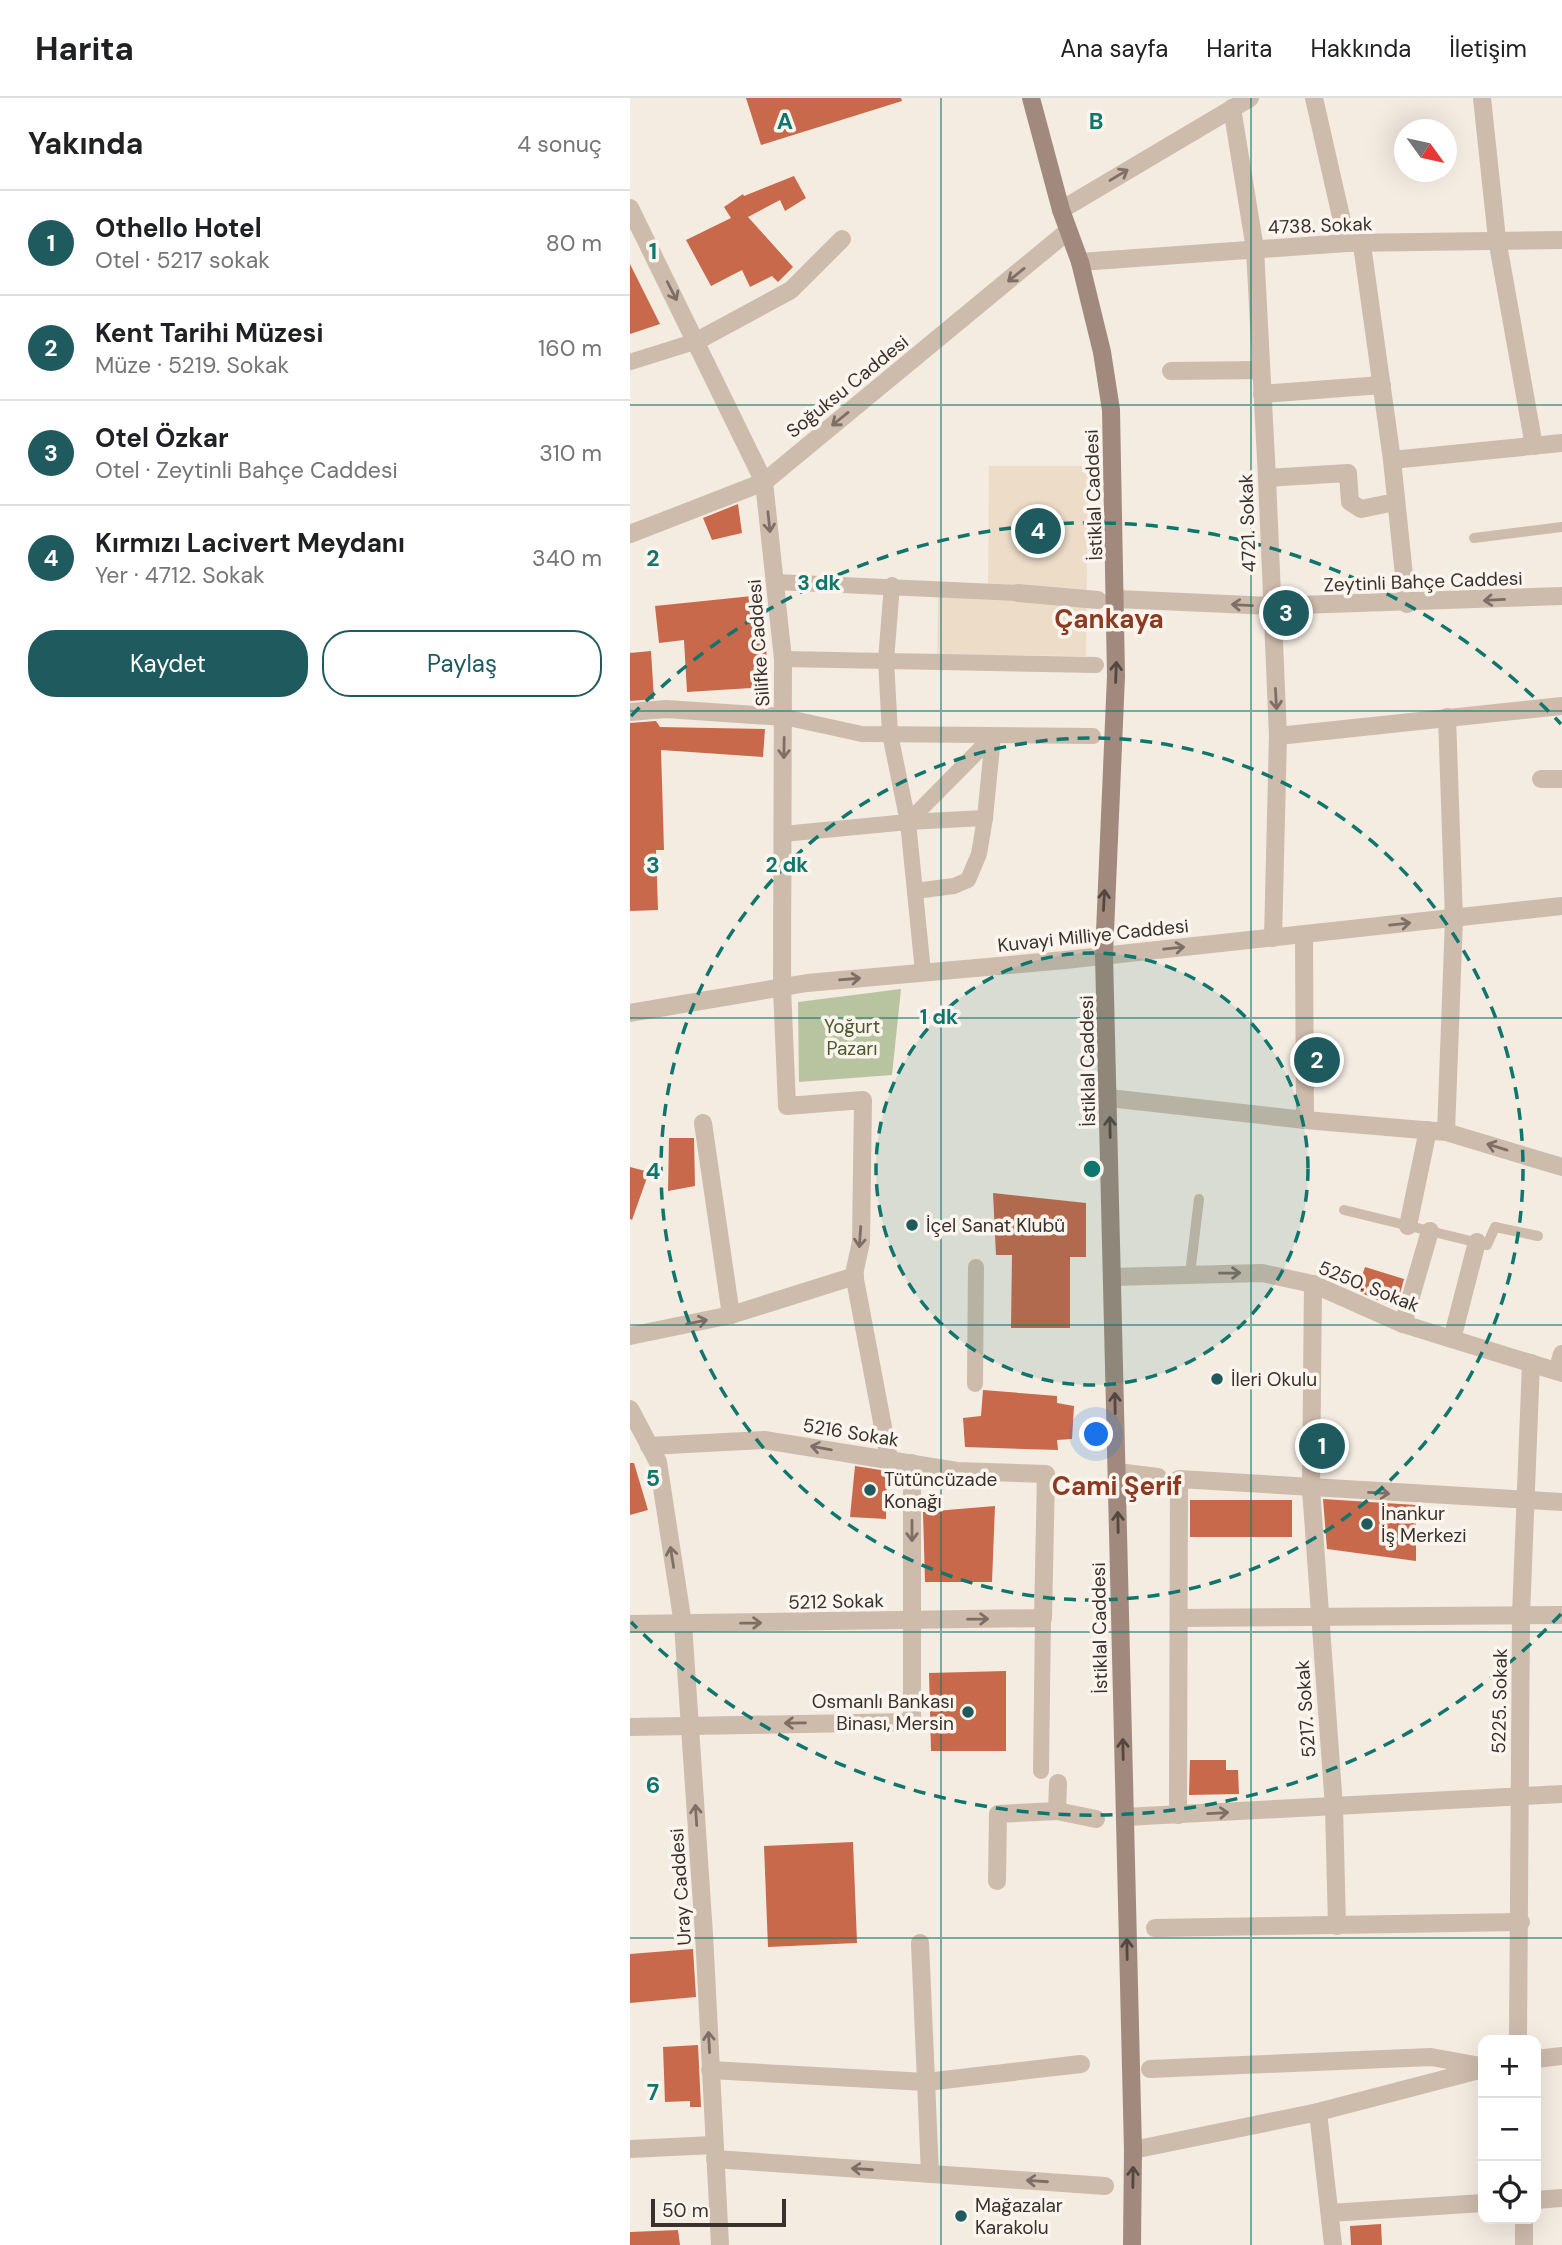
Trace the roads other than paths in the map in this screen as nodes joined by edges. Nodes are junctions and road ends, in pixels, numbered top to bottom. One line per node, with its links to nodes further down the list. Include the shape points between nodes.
1 (1031, 98): 7 (main road, İstiklal Caddesi)
2 (1250, 98): 5 (street)
3 (1314, 98): 12 (street)
4 (1482, 98): 10 (street)
5 (1232, 108): 7 (street, one-way to 5); 13 (street, 4721. Sokak)
6 (630, 208): 15 (street, Silifke Caddesi, one-way to 15)
7 (1060, 210): 8 (main road, İstiklal Caddesi)
8 (1068, 231): 14 (main road, İstiklal Caddesi); 25 (street, Soğuksu Caddesi, one-way to 25)
9 (842, 239): 15 (street, via 791,290)
10 (1497, 239): 11 (street, 4738. Sokak); 12 (street, 4738. Sokak); 22 (street)
11 (1562, 240)
12 (1355, 244): 13 (street, 4738. Sokak); 19 (street)
13 (1255, 249): 14 (street, 4738. Sokak); 17 (street, 4721. Sokak)
14 (1080, 262): 34 (main road, İstiklal Caddesi, via 1111,411)
15 (697, 341): 16 (street); 25 (street, Silifke Caddesi)
16 (630, 362)
17 (1261, 370): 18 (street); 20 (street, 4721. Sokak)
18 (1171, 372)
19 (1381, 385): 20 (street); 23 (street)
20 (1262, 394): 24 (street, 4721. Sokak)
21 (1562, 443): 22 (street)
22 (1534, 446): 23 (street)
23 (1392, 460): 26 (street)
24 (1267, 478): 26 (street, via 1348,473 1350,502 1361,509); 37 (street, 4721. Sokak)
25 (764, 482): 28 (street, Soğuksu Caddesi); 30 (street, Silifke Caddesi, one-way to 30)
26 (1395, 502): 36 (street)
27 (1562, 527): 29 (lane)
28 (630, 534)
29 (1474, 538)
30 (775, 582): 31 (street); 38 (street, Silifke Caddesi)
31 (892, 585): 32 (street); 39 (street)
32 (1018, 593): 35 (street)
33 (1562, 596): 36 (street, Zeytinli Bahçe Caddesi, one-way to 36)
34 (1117, 599): 37 (street, Zeytinli Bahçe Caddesi, one-way to 34); 59 (main road, İstiklal Caddesi, one-way to 34)
35 (1098, 600)
36 (1407, 604): 37 (street, Zeytinli Bahçe Caddesi)
37 (1271, 606): 48 (street, 4721. Sokak, one-way to 48)
38 (783, 659): 39 (street); 43 (street, Silifke Caddesi)
39 (886, 660): 40 (street); 45 (street)
40 (1096, 665)
41 (1562, 706): 44 (street)
42 (630, 712): 43 (street, via 666,709)
43 (784, 717): 45 (street, via 862,734); 53 (street, Silifke Caddesi, one-way to 53)
44 (1447, 717): 48 (street); 56 (street)
45 (890, 734): 46 (street); 52 (street)
46 (993, 736): 47 (street); 51 (street); 52 (street)
47 (1093, 736)
48 (1278, 736): 58 (street, 4721. Sokak)
49 (1541, 779): 50 (street)
50 (1562, 779)
51 (985, 818): 52 (street); 54 (street, via 979,854 968,880 954,887)
52 (908, 822): 53 (street); 54 (street)
53 (783, 834): 61 (street, Silifke Caddesi)
54 (915, 891): 60 (street)
55 (1562, 906): 56 (street, Kuvayi Milliye Caddesi)
56 (1454, 919): 57 (street, Kuvayi Milliye Caddesi, one-way to 56); 66 (street)
57 (1304, 935): 58 (street, Kuvayi Milliye Caddesi); 64 (street)
58 (1273, 937): 59 (street, Kuvayi Milliye Caddesi, one-way to 58)
59 (1104, 955): 60 (street, Kuvayi Milliye Caddesi); 63 (main road, İstiklal Caddesi)
60 (923, 972): 61 (street, Kuvayi Milliye Caddesi, one-way to 60)
61 (782, 988): 62 (street, Kuvayi Milliye Caddesi); 76 (street, Silifke Caddesi, one-way to 76, via 787,1106 863,1100 861,1242)
62 (630, 1013)
63 (1109, 1098): 64 (street); 77 (main road, İstiklal Caddesi, one-way to 63)
64 (1304, 1120): 66 (street)
65 (703, 1124): 79 (street)
66 (1437, 1131): 67 (street, one-way to 66); 70 (street)
67 (1562, 1167)
68 (1199, 1199): 75 (lane)
69 (1344, 1210): 70 (lane)
70 (1408, 1226): 71 (lane)
71 (1430, 1231): 73 (lane); 80 (street)
72 (1538, 1236): 73 (lane, via 1495,1227 1487,1245)
73 (1477, 1242): 82 (street)
74 (976, 1268): 85 (street)
75 (1190, 1274): 77 (street, 5250. Sokak); 78 (street, 5250. Sokak, one-way to 78, via 1262,1273)
76 (855, 1276): 79 (street); 88 (street)
77 (1112, 1277): 90 (main road, İstiklal Caddesi, one-way to 77)
78 (1314, 1284): 80 (street, 5250. Sokak); 92 (street, 5217. Sokak)
79 (731, 1315): 81 (street, one-way to 79)
80 (1402, 1324): 82 (street, 5250. Sokak)
81 (630, 1336)
82 (1452, 1339): 83 (street, 5250. Sokak)
83 (1531, 1363): 84 (street, 5250. Sokak); 93 (street, 5225. Sokak)
84 (1560, 1366)
85 (975, 1384)
86 (630, 1409): 87 (street, Uray Caddesi)
87 (649, 1446): 88 (street, 5216 Sokak, one-way to 87, via 764,1440); 102 (street, Uray Caddesi, one-way to 87, via 658,1462)
88 (889, 1459): 89 (street, 5216 Sokak)
89 (912, 1463): 98 (street, 5216 Sokak, via 957,1471 1046,1474); 100 (street, one-way to 100)
90 (1117, 1472): 91 (street); 112 (main road, İstiklal Caddesi, one-way to 90)
91 (1158, 1477)
92 (1311, 1489): 93 (street, one-way to 93); 97 (street, 5217. Sokak); 99 (street, via 1180,1479)
93 (1524, 1502): 94 (street); 95 (street, 5225. Sokak)
94 (1562, 1502)
95 (1521, 1615): 96 (street); 97 (street); 108 (street, 5225. Sokak)
96 (1562, 1615)
97 (1319, 1617): 99 (street); 109 (street, 5217. Sokak)
98 (1043, 1618): 100 (street, 5212 Sokak, one-way to 98); 105 (street)
99 (1179, 1618): 111 (street)
100 (911, 1620): 102 (street, 5212 Sokak, one-way to 100); 103 (street, one-way to 103, via 912,1721)
101 (630, 1623): 102 (street, 5212 Sokak)
102 (682, 1625): 103 (street, Uray Caddesi)
103 (690, 1724): 104 (street); 126 (street, Uray Caddesi, one-way to 103)
104 (630, 1727)
105 (1041, 1772)
106 (1058, 1783): 110 (street)
107 (1562, 1794): 108 (street)
108 (1518, 1797): 109 (street); 115 (street, 5225. Sokak)
109 (1334, 1807): 111 (street, one-way to 109); 116 (street, 5217. Sokak)
110 (1057, 1811): 113 (street); 114 (street, via 998,1814)
111 (1178, 1815): 112 (street)
112 (1125, 1817): 130 (main road, İstiklal Caddesi, one-way to 112)
113 (1096, 1819)
114 (997, 1881)
115 (1521, 1922): 116 (street); 119 (street, 5225. Sokak)
116 (1337, 1926): 117 (street)
117 (1155, 1928)
118 (920, 1943): 127 (street)
119 (1518, 2035)
120 (1562, 2056): 121 (street)
121 (1541, 2058)
122 (1082, 2064): 127 (street)
123 (1478, 2067): 124 (street, via 1431,2057)
124 (1150, 2069)
125 (1478, 2069): 128 (street)
126 (710, 2070): 127 (street); 131 (street, Uray Caddesi)
127 (926, 2082): 132 (street)
128 (1318, 2112): 130 (street); 137 (street)
129 (630, 2149): 131 (street)
130 (1133, 2150): 140 (main road, İstiklal Caddesi, one-way to 130)
131 (714, 2152): 132 (street, one-way to 131); 139 (street, Uray Caddesi)
132 (930, 2174): 133 (street, one-way to 132)
133 (1105, 2186)
134 (1562, 2198): 135 (street)
135 (1541, 2200)
136 (1478, 2203): 137 (street)
137 (1330, 2213): 141 (street)
138 (1524, 2224): 142 (street)
139 (720, 2245)
140 (1132, 2245)
141 (1333, 2245)
142 (1524, 2245)

